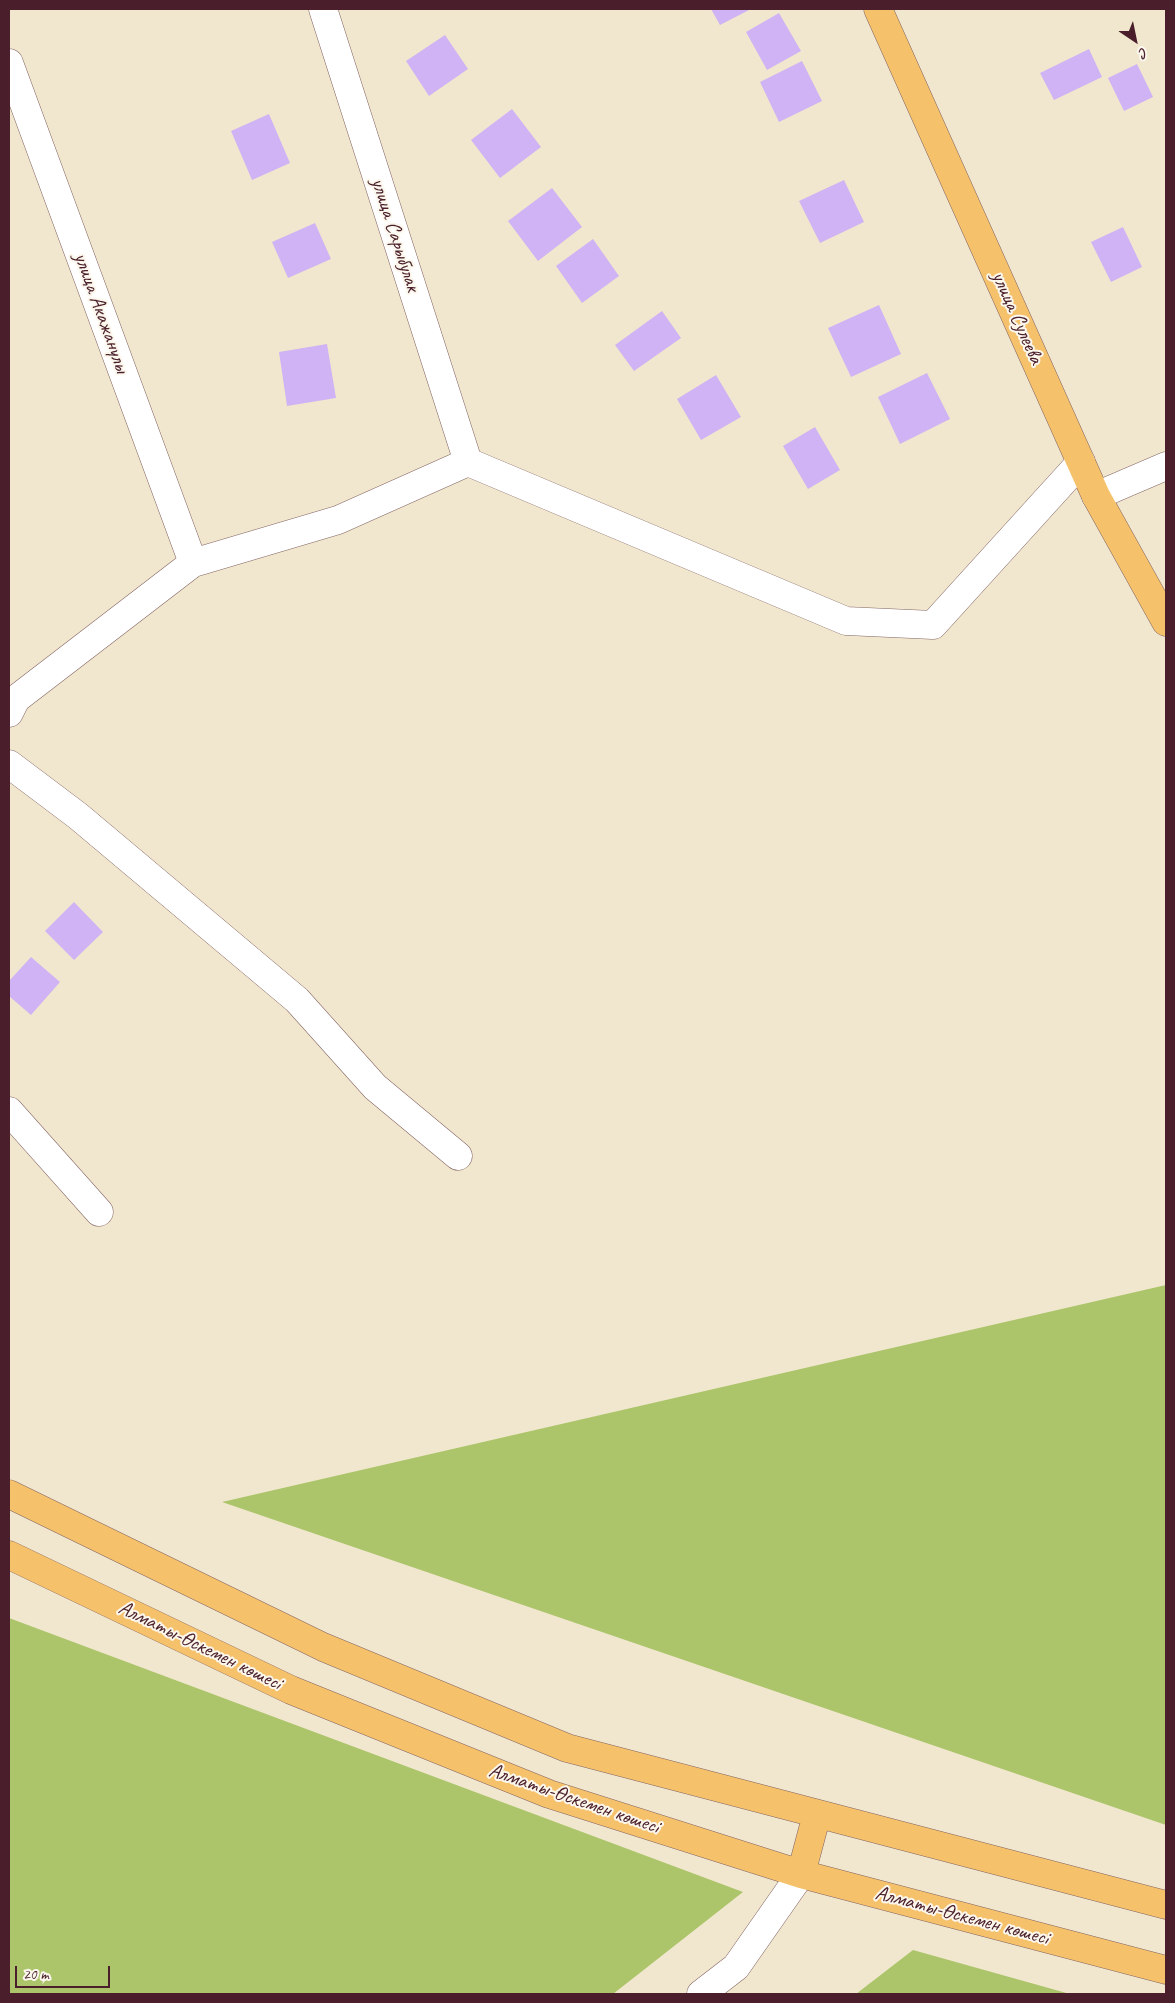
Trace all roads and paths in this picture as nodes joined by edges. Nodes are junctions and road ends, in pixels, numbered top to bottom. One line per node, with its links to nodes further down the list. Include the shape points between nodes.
1 (323, 9): 4 (street, улица Сарыбулак)
2 (878, 9): 5 (main road, улица Сулеева)
3 (9, 63): 8 (street, улица Акажанулы)
4 (468, 462): 5 (street, via 846,621 933,625); 8 (street, via 338,520)
5 (1081, 462): 7 (main road, улица Сулеева)
6 (1166, 466): 7 (street)
7 (1096, 496): 9 (main road, улица Сулеева)
8 (193, 562): 10 (street)
9 (1166, 622)
10 (11, 702)
11 (9, 764): 13 (street, via 78,816 297,1000 375,1087)
12 (9, 1111): 14 (street)
13 (458, 1156)
14 (99, 1212)
15 (9, 1494): 17 (main road, via 323,1647 567,1748)
16 (9, 1555): 18 (main road, Алматы-Өскемен көшесі, via 292,1690 540,1790)
17 (817, 1814): 18 (main road); 19 (main road)
18 (801, 1874): 20 (main road, Алматы-Өскемен көшесі); 21 (street, via 736,1967)
19 (1166, 1905)
20 (1166, 1970)
21 (701, 1994)

